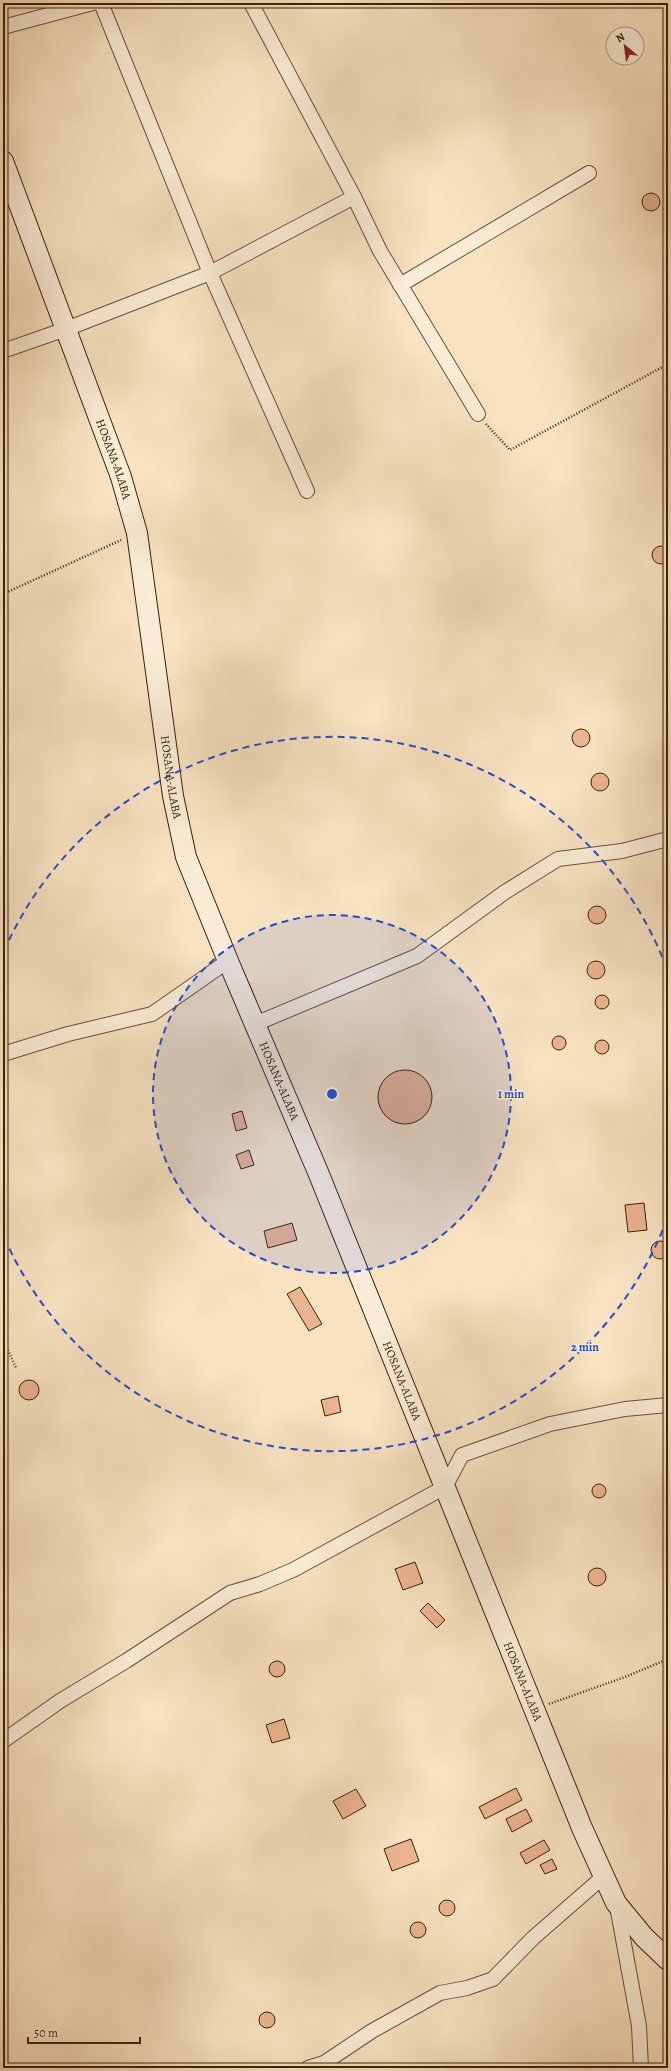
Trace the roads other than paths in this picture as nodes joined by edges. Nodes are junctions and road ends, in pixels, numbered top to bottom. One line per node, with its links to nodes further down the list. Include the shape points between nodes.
1 (92, 3): 4 (street)
2 (101, 3): 8 (street)
3 (251, 3): 7 (street)
4 (3, 27)
5 (3, 161): 10 (main road, HOSANA-ALABA)
6 (590, 173): 9 (street)
7 (354, 197): 8 (street); 9 (street, via 380,252)
8 (210, 273): 10 (street); 13 (street)
9 (400, 285): 12 (street)
10 (66, 329): 11 (street); 15 (main road, HOSANA-ALABA, via 121,477 137,533 173,796 186,857)
11 (3, 351)
12 (478, 414)
13 (307, 491)
14 (668, 839): 16 (street, via 622,851 558,859 505,892 417,956)
15 (228, 961): 16 (main road, HOSANA-ALABA); 17 (street, via 152,1014 68,1034)
16 (255, 1024): 19 (main road, HOSANA-ALABA, via 321,1179)
17 (3, 1054)
18 (668, 1405): 19 (street, via 625,1409 550,1424 462,1455)
19 (444, 1487): 20 (street, via 293,1570 230,1593 60,1701); 21 (main road, HOSANA-ALABA)
20 (3, 1741)
21 (603, 1876): 22 (main road, HOSANA-ALABA); 24 (street, via 533,1938 493,1979 467,1988 440,1993 372,2031 324,2064)
22 (616, 1903): 23 (main road, HOSANA-ALABA, via 644,1937); 25 (street, via 639,2026)
23 (668, 1960)
24 (308, 2068)
25 (641, 2068)

